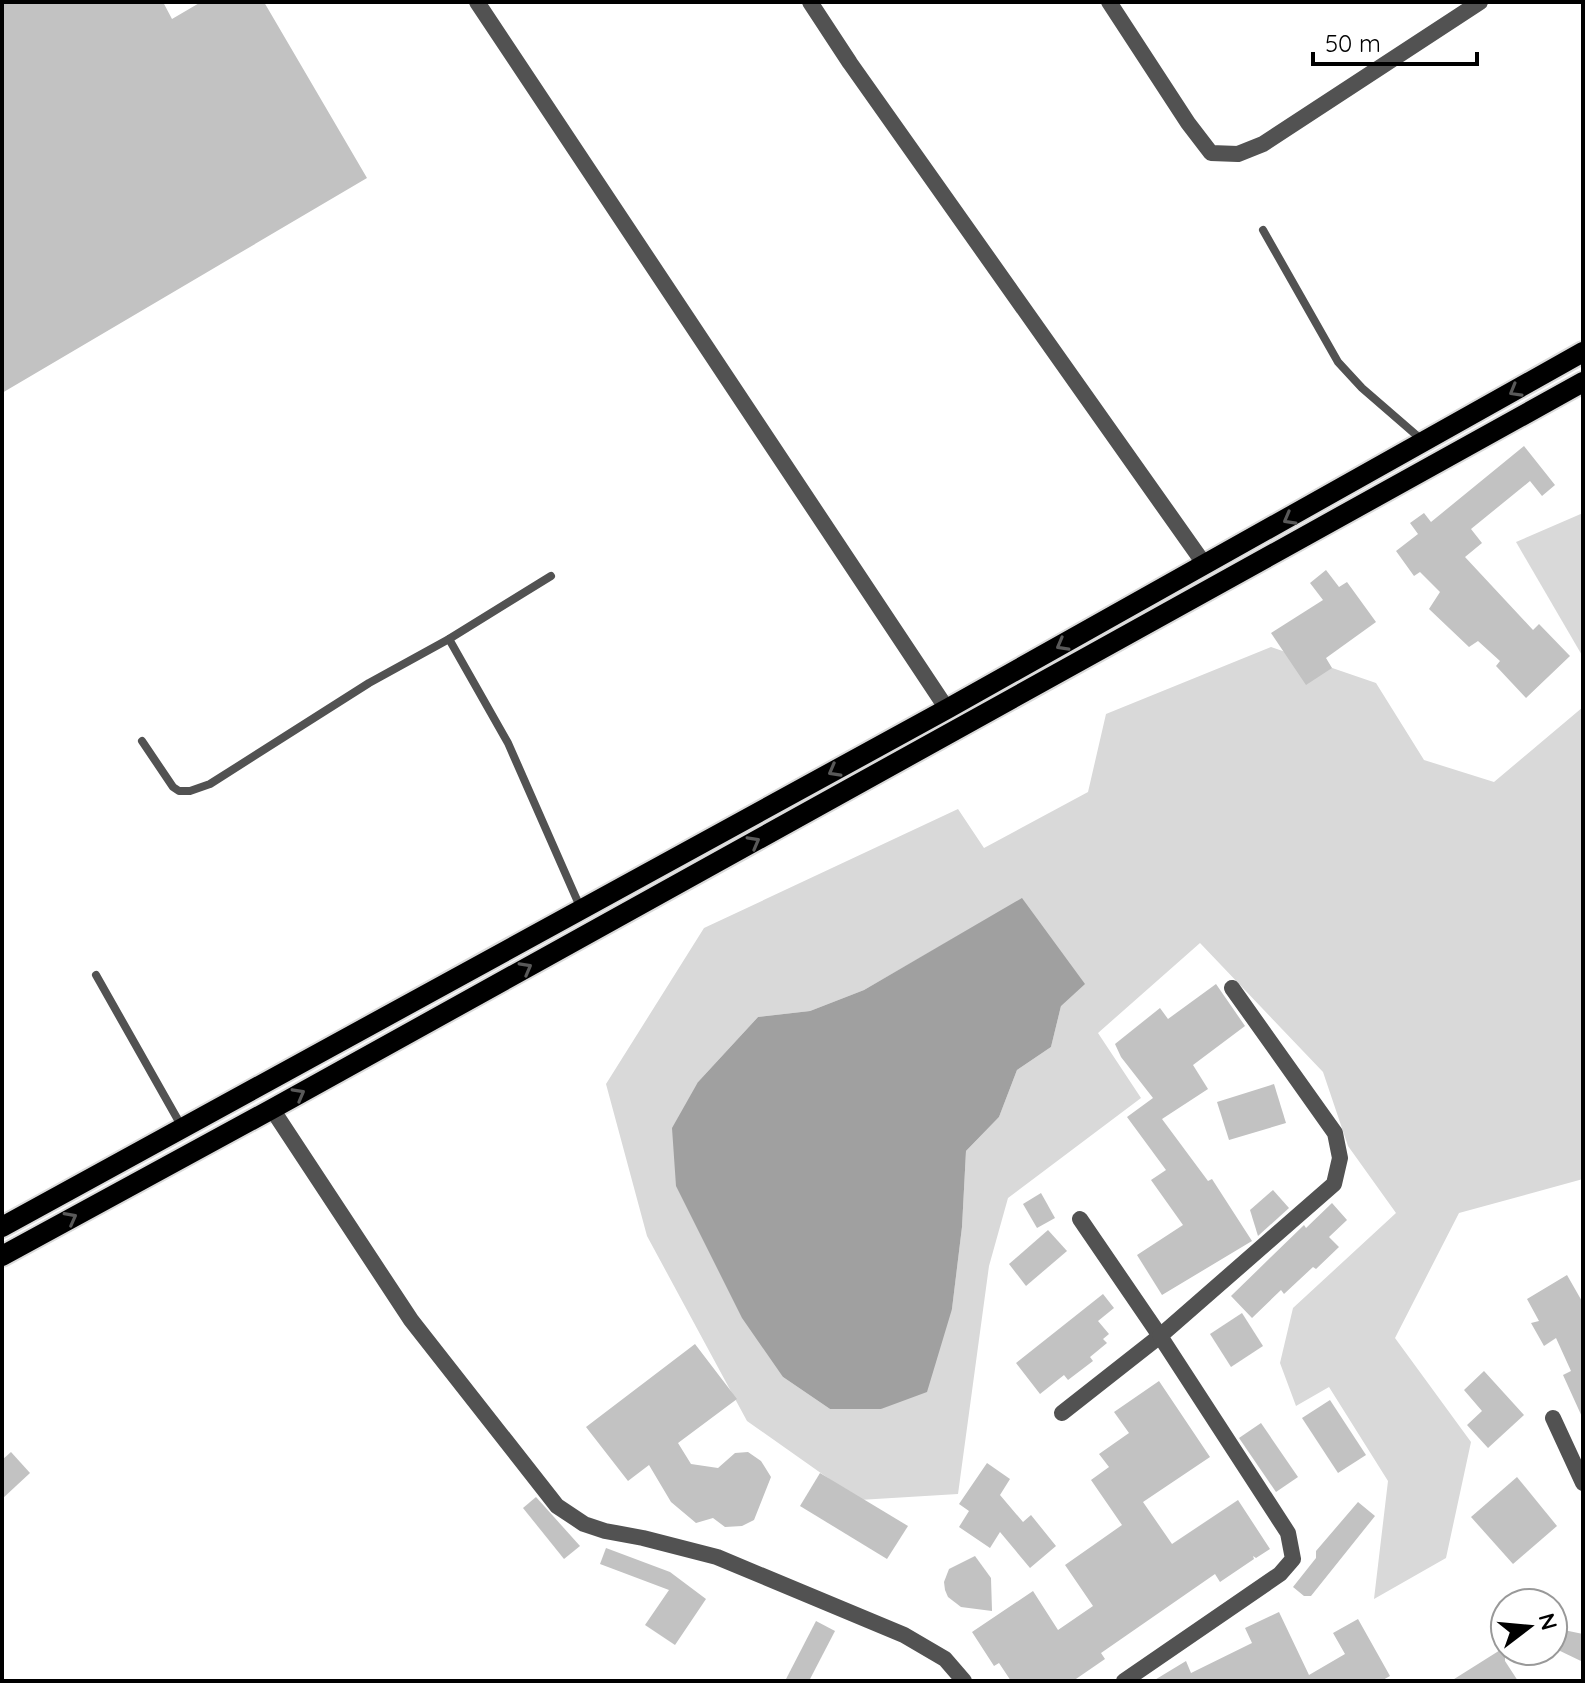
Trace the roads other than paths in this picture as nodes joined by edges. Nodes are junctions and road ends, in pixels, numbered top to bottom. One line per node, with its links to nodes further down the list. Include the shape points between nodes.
1 (477, 2): 12 (street)
2 (810, 2): 9 (street)
3 (1109, 2): 4 (street, via 1211,153 1238,154 1263,144)
4 (1480, 2)
5 (1263, 230): 8 (lane, via 1338,362)
6 (1583, 352): 8 (main road, one-way to 8)
7 (1583, 382): 17 (main road, one-way to 7)
8 (1425, 443): 9 (main road, one-way to 9)
9 (1205, 565): 12 (main road, one-way to 12)
10 (551, 576): 11 (lane)
11 (449, 639): 13 (lane, via 198,790 173,787); 14 (lane, via 508,743)
12 (947, 709): 14 (main road, one-way to 14)
13 (142, 741)
14 (582, 909): 18 (main road)
15 (96, 975): 18 (lane)
16 (1232, 988): 22 (street, via 1335,1133 1340,1158 1334,1184)
17 (272, 1109): 21 (main road, one-way to 17); 26 (street, via 411,1320 557,1506 605,1531 717,1557 904,1635 945,1659)
18 (183, 1128): 20 (main road)
19 (1080, 1219): 22 (street)
20 (2, 1227)
21 (2, 1256)
22 (1160, 1336): 23 (street); 27 (street, via 1288,1533 1293,1559 1280,1574)
23 (1062, 1413)
24 (1553, 1418): 25 (street)
25 (1583, 1483)
26 (964, 1681)
27 (1124, 1681)

